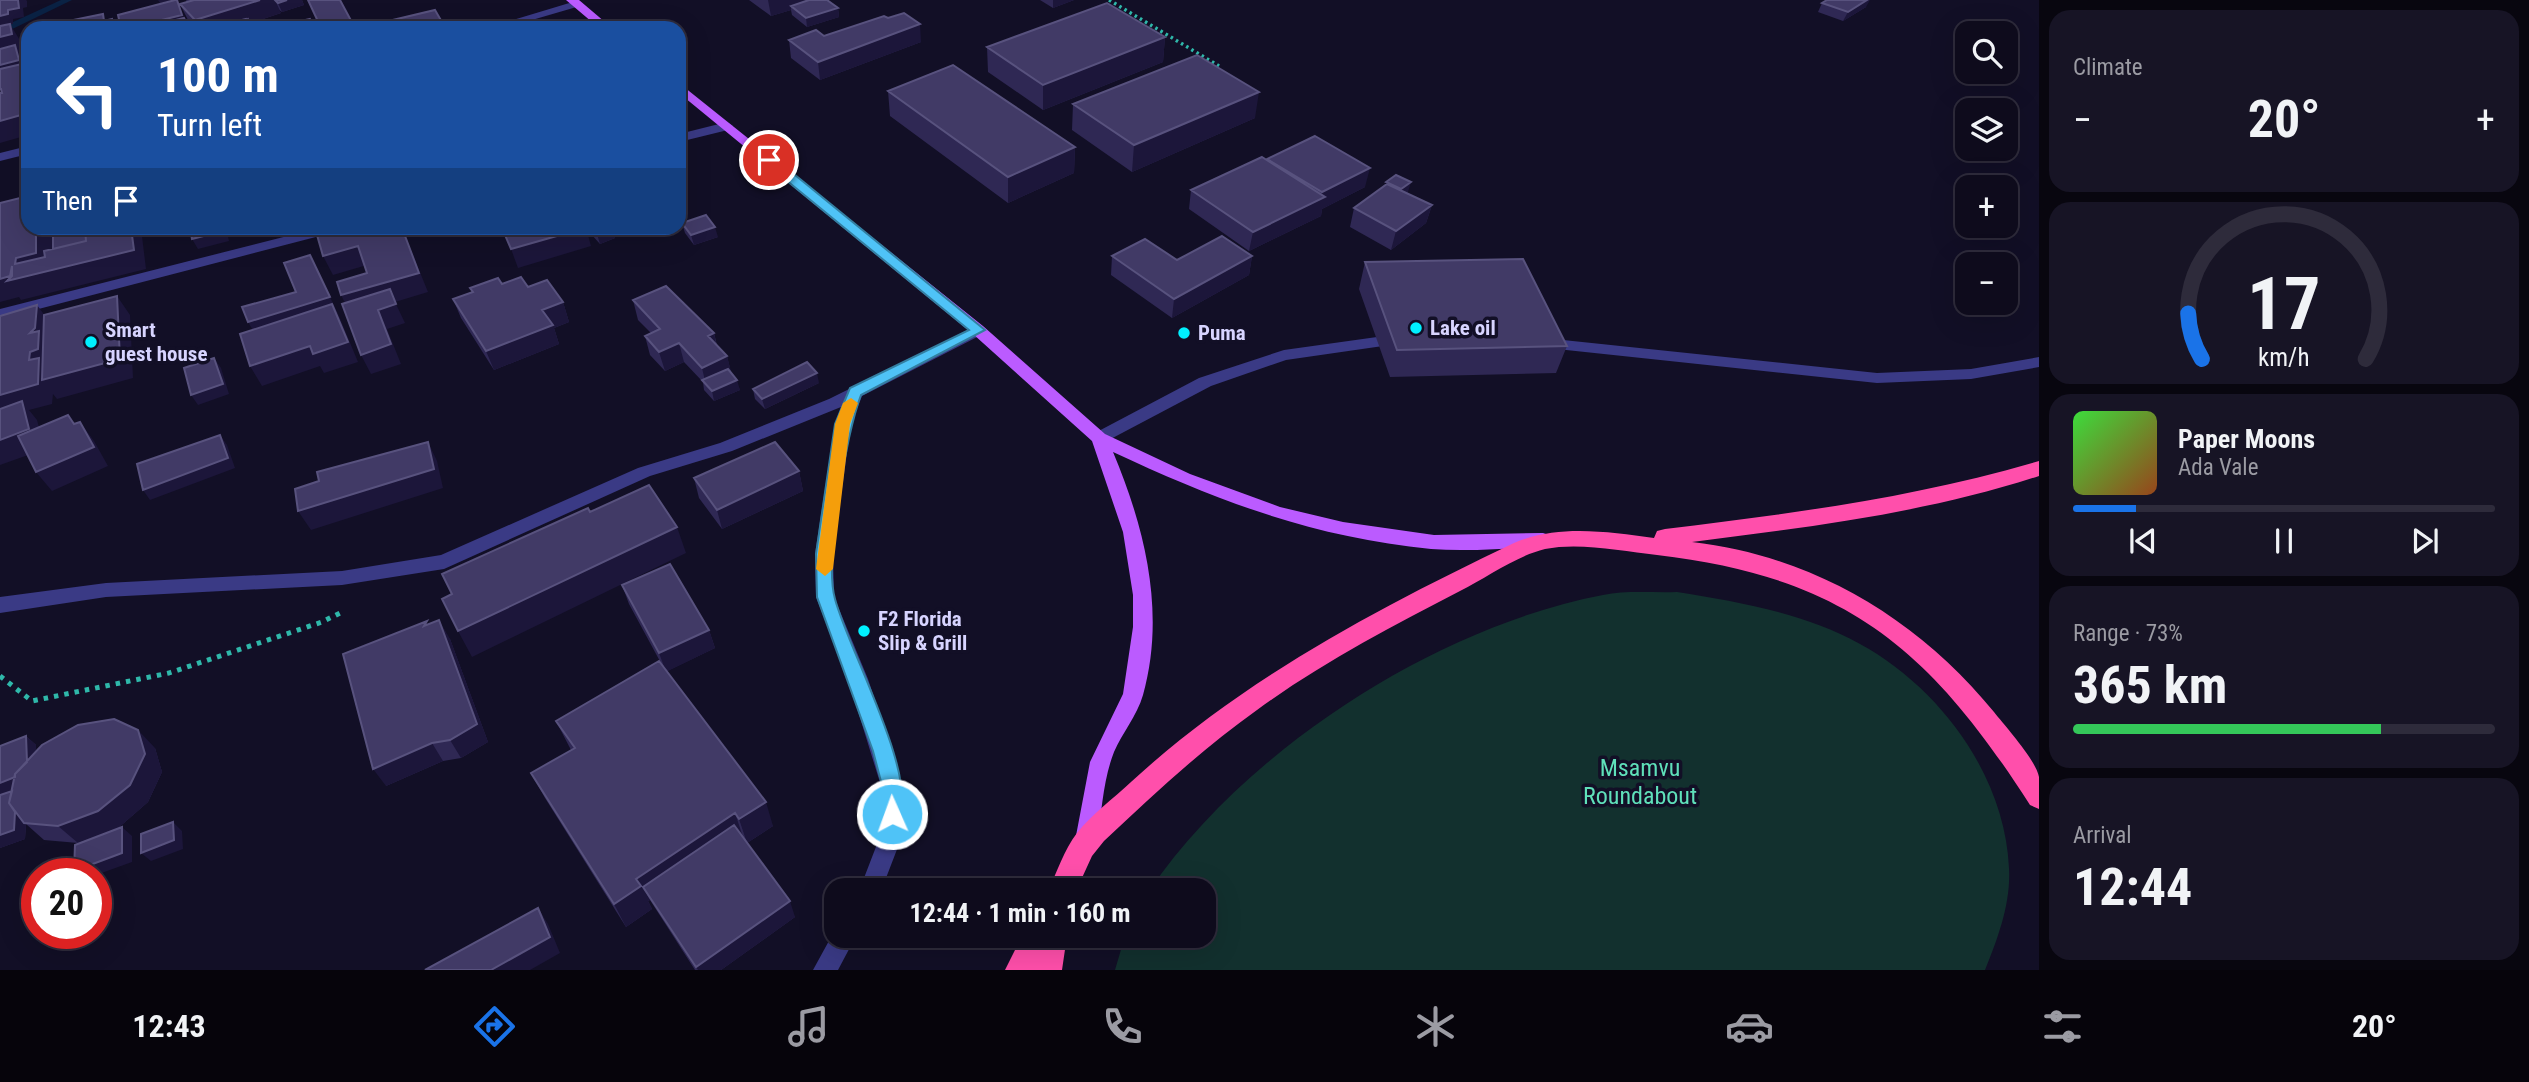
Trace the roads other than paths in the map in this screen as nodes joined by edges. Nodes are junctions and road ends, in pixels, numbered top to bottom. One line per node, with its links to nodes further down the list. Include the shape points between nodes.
1 (574, 2): 2 (street); 3 (main road)
2 (514, 21)
3 (597, 21)
4 (686, 93): 5 (main road)
5 (727, 125): 6 (street); 11 (main road)
6 (686, 136)
7 (21, 152): 8 (street)
8 (0, 157)
9 (307, 235): 10 (street)
10 (0, 314)
11 (978, 330): 15 (street); 16 (main road)
12 (1377, 342): 16 (street, via 1284,355 1205,382)
13 (1541, 342): 14 (street, via 1877,378 1971,374)
14 (2039, 362)
15 (855, 392): 20 (street, via 726,447 644,472 581,498 444,562 342,578 106,590); 23 (street, via 843,424 824,554 825,597 858,679 893,789 890,839)
16 (1099, 438): 18 (main road, via 1184,478 1277,513 1343,529 1434,542); 22 (main road, via 1132,522 1142,577 1143,638 1132,696 1103,754)
17 (2039, 468): 19 (highway, via 1944,495 1834,516)
18 (1543, 540): 19 (highway); 22 (highway, via 1348,638 1273,684 1158,774)
19 (1615, 543): 21 (highway, via 1691,548 1759,562 1820,583 1931,657 1973,700)
20 (0, 605)
21 (2039, 797)
22 (1085, 843): 24 (highway)
23 (875, 878)
24 (1068, 878)
25 (837, 948): 28 (street)
26 (1031, 948): 29 (highway)
27 (1051, 948): 30 (highway)
28 (825, 970)
29 (1019, 970)
30 (1048, 970)

